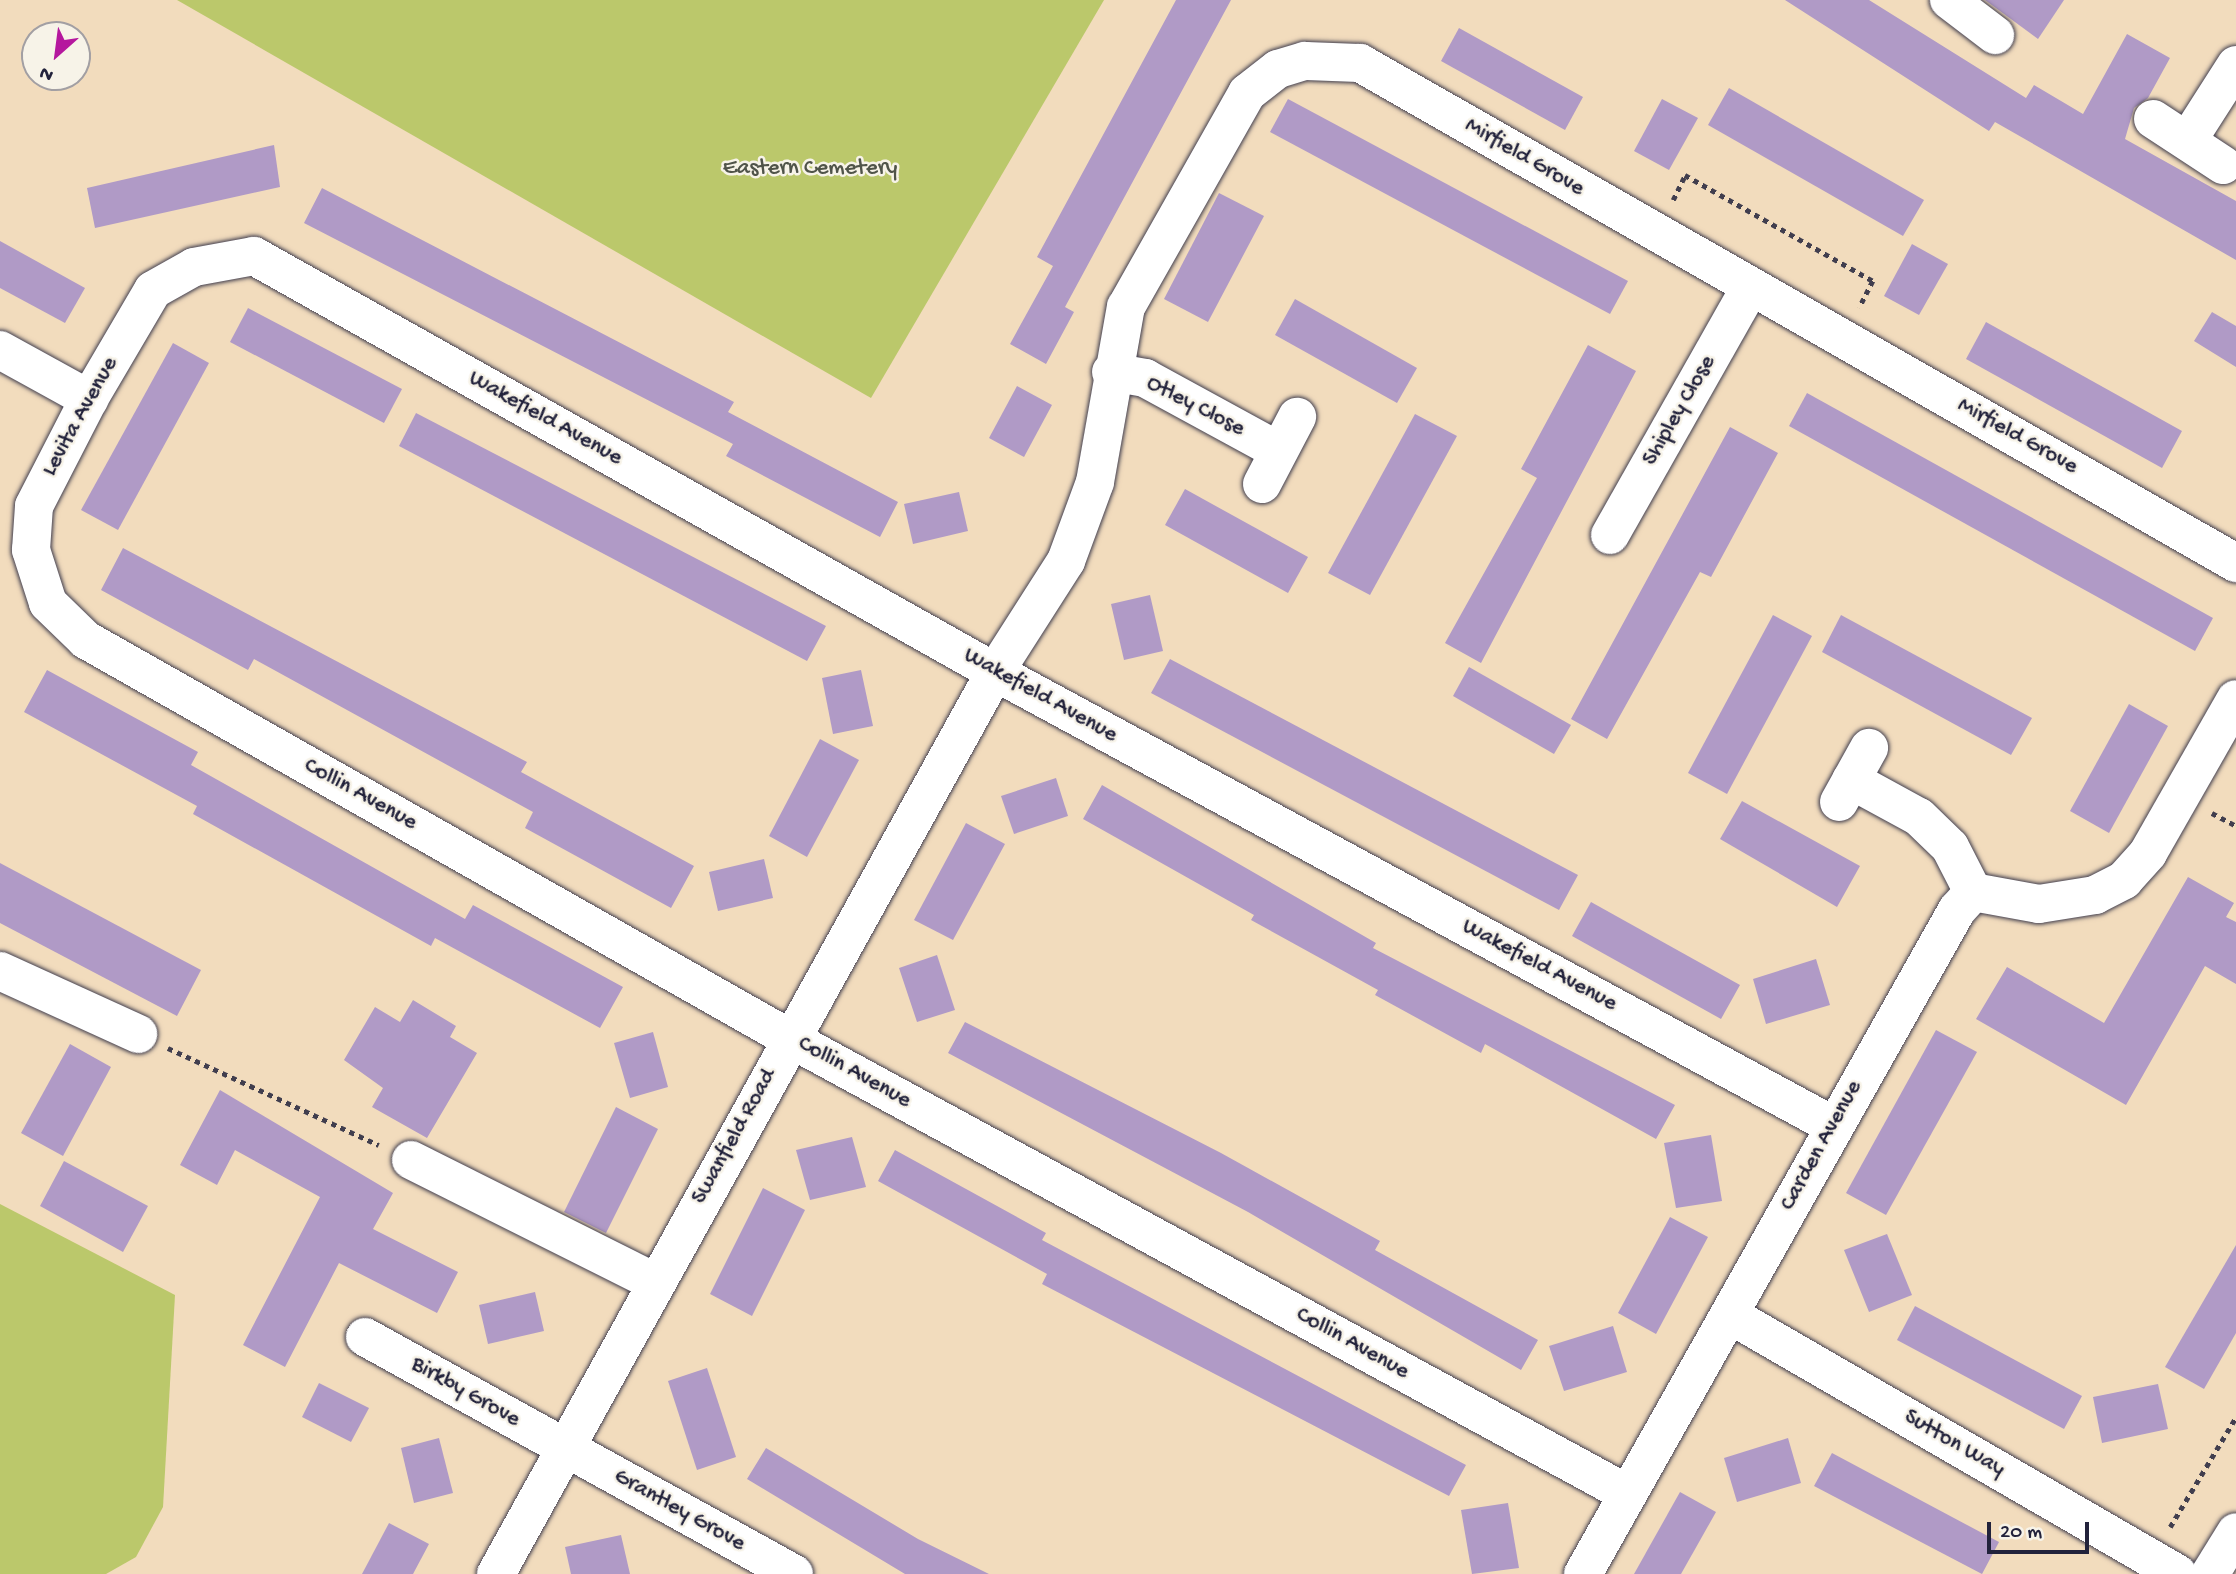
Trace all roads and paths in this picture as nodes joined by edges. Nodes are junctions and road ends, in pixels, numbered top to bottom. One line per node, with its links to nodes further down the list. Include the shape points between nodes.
1 (1950, 0): 2 (street)
2 (1995, 35)
3 (2236, 65): 5 (street)
4 (2154, 119): 5 (street)
5 (2188, 140): 6 (street)
6 (2223, 165)
7 (1655, 233): 9 (street, Mirfield Grove); 10 (path, via 1685,174 1873,281); 12 (street, Mirfield Grove, via 1360,63 1305,61 1278,69 1247,93 1126,307)
8 (254, 256): 13 (street, Levita Avenue, via 194,267 153,290); 21 (street, Wakefield Avenue)
9 (1750, 288): 10 (street, Mirfield Grove); 17 (street, Shipley Close)
10 (1842, 340): 19 (street, Mirfield Grove)
11 (0, 350): 13 (street)
12 (1111, 372): 15 (street, Otley Close, via 1145,378); 18 (street, Mirfield Grove, via 1095,482)
13 (89, 399): 20 (street, Levita Avenue, via 34,506 31,550 48,603)
14 (1297, 417): 15 (street)
15 (1275, 450): 16 (street)
16 (1262, 484)
17 (1610, 535)
18 (1066, 561): 21 (street, Swanfield Road)
19 (2236, 563)
20 (86, 640): 27 (street, Collin Avenue)
21 (995, 672): 27 (street, Swanfield Road); 28 (street, Wakefield Avenue)
22 (2236, 699): 24 (street, via 2148,853 2124,880 2095,895 2039,904)
23 (1853, 777): 24 (street, via 1919,817 1950,847)
24 (1973, 892): 28 (street, Carden Avenue)
25 (2, 978): 26 (street)
26 (138, 1034): 29 (path)
27 (789, 1038): 30 (street, Swanfield Road); 35 (street, Collin Avenue)
28 (1832, 1125): 31 (street, Carden Avenue)
29 (411, 1160): 30 (street)
30 (655, 1282): 34 (street, Swanfield Road)
31 (1730, 1315): 35 (street, Carden Avenue); 37 (street, Sutton Way)
32 (365, 1337): 34 (street, Birkby Grove)
33 (2236, 1417): 37 (path)
34 (565, 1449): 38 (street, Swanfield Road); 39 (street, Grantley Grove)
35 (1628, 1494): 40 (street, Carden Avenue)
36 (2236, 1532): 41 (street)
37 (2165, 1566)
38 (496, 1574)
39 (793, 1574)
40 (1583, 1574)
41 (2210, 1574)

